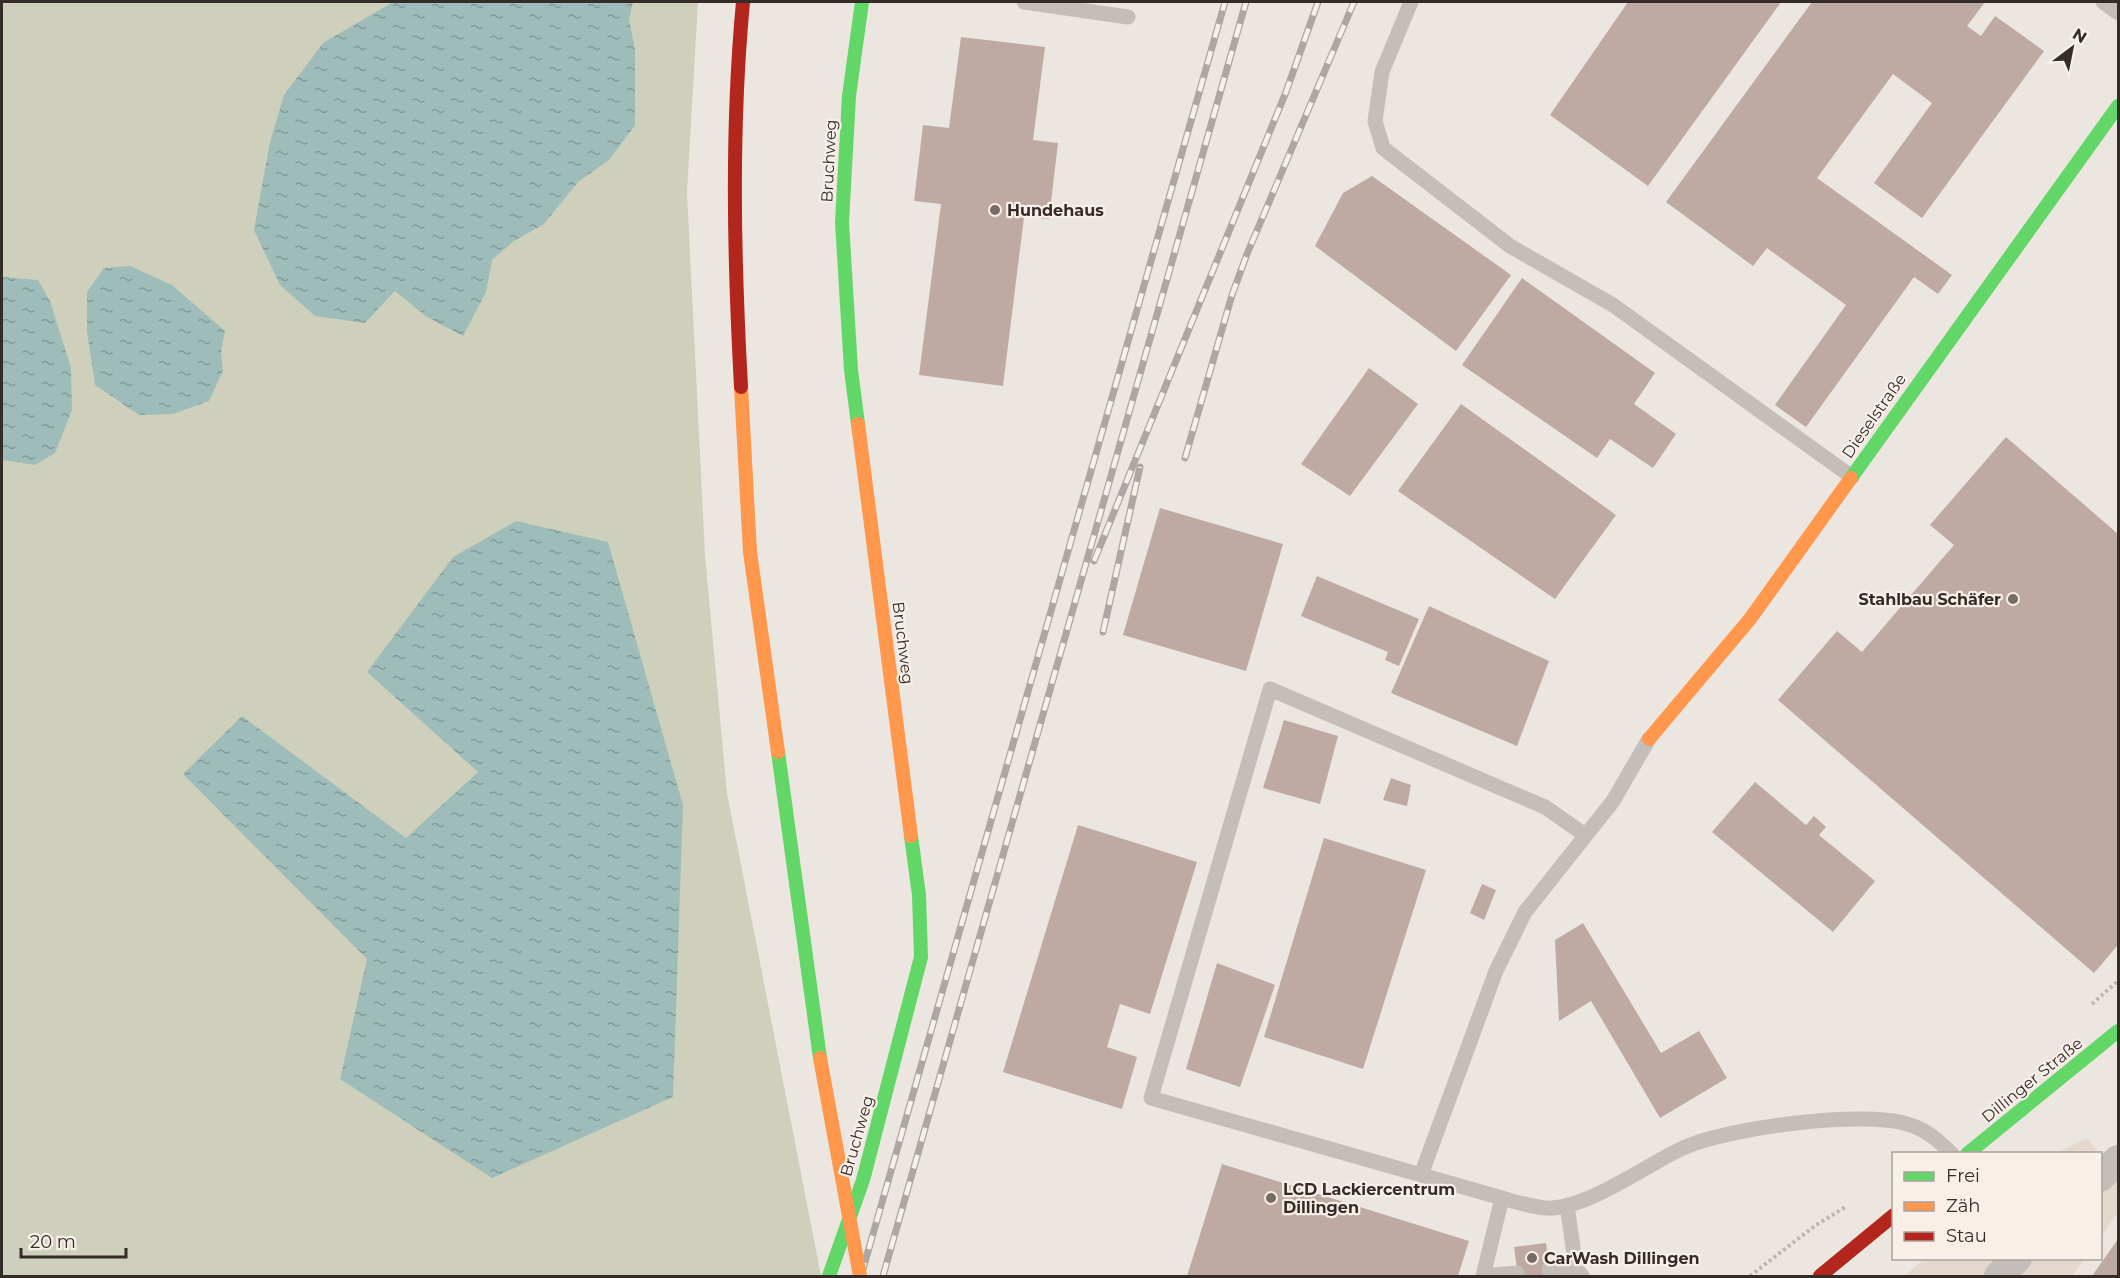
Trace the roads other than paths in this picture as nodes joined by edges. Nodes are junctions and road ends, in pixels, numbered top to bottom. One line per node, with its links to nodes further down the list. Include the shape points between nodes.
1 (743, 2): 24 (street, bridge, via 737,65 734,258 750,552 820,1059)
2 (862, 2): 23 (street, Bruchweg, via 849,96 843,234 852,370 919,895 921,957 863,1180)
3 (1024, 2): 7 (lane)
4 (1412, 2): 9 (lane, via 1382,72 1375,120 1383,148 1510,246 1613,305)
5 (2103, 2): 6 (lane)
6 (2118, 13)
7 (1128, 17)
8 (2118, 106): 9 (street, Dieselstraße)
9 (1852, 477): 10 (street, Dieselstraße, via 1750,619)
10 (1649, 739): 11 (lane, via 1628,778)
11 (1585, 835): 15 (lane, via 1525,912 1496,970); 15 (lane, via 1545,807 1270,689 1151,1098)
12 (2118, 1031): 14 (street, Dillinger Straße)
13 (1951, 1152): 17 (lane, via 1927,1132 1901,1122 1796,1124 1709,1139)
14 (1968, 1152)
15 (1421, 1174): 16 (lane)
16 (1502, 1198): 17 (lane, via 1548,1208); 25 (lane)
17 (1567, 1205): 21 (lane)
18 (1892, 1216): 26 (street)
19 (2015, 1260): 27 (street)
20 (1549, 1270): 21 (lane)
21 (1579, 1272)
22 (1517, 1273): 25 (lane)
23 (829, 1276)
24 (860, 1276)
25 (1483, 1276)
26 (1820, 1276)
27 (1999, 1276)

